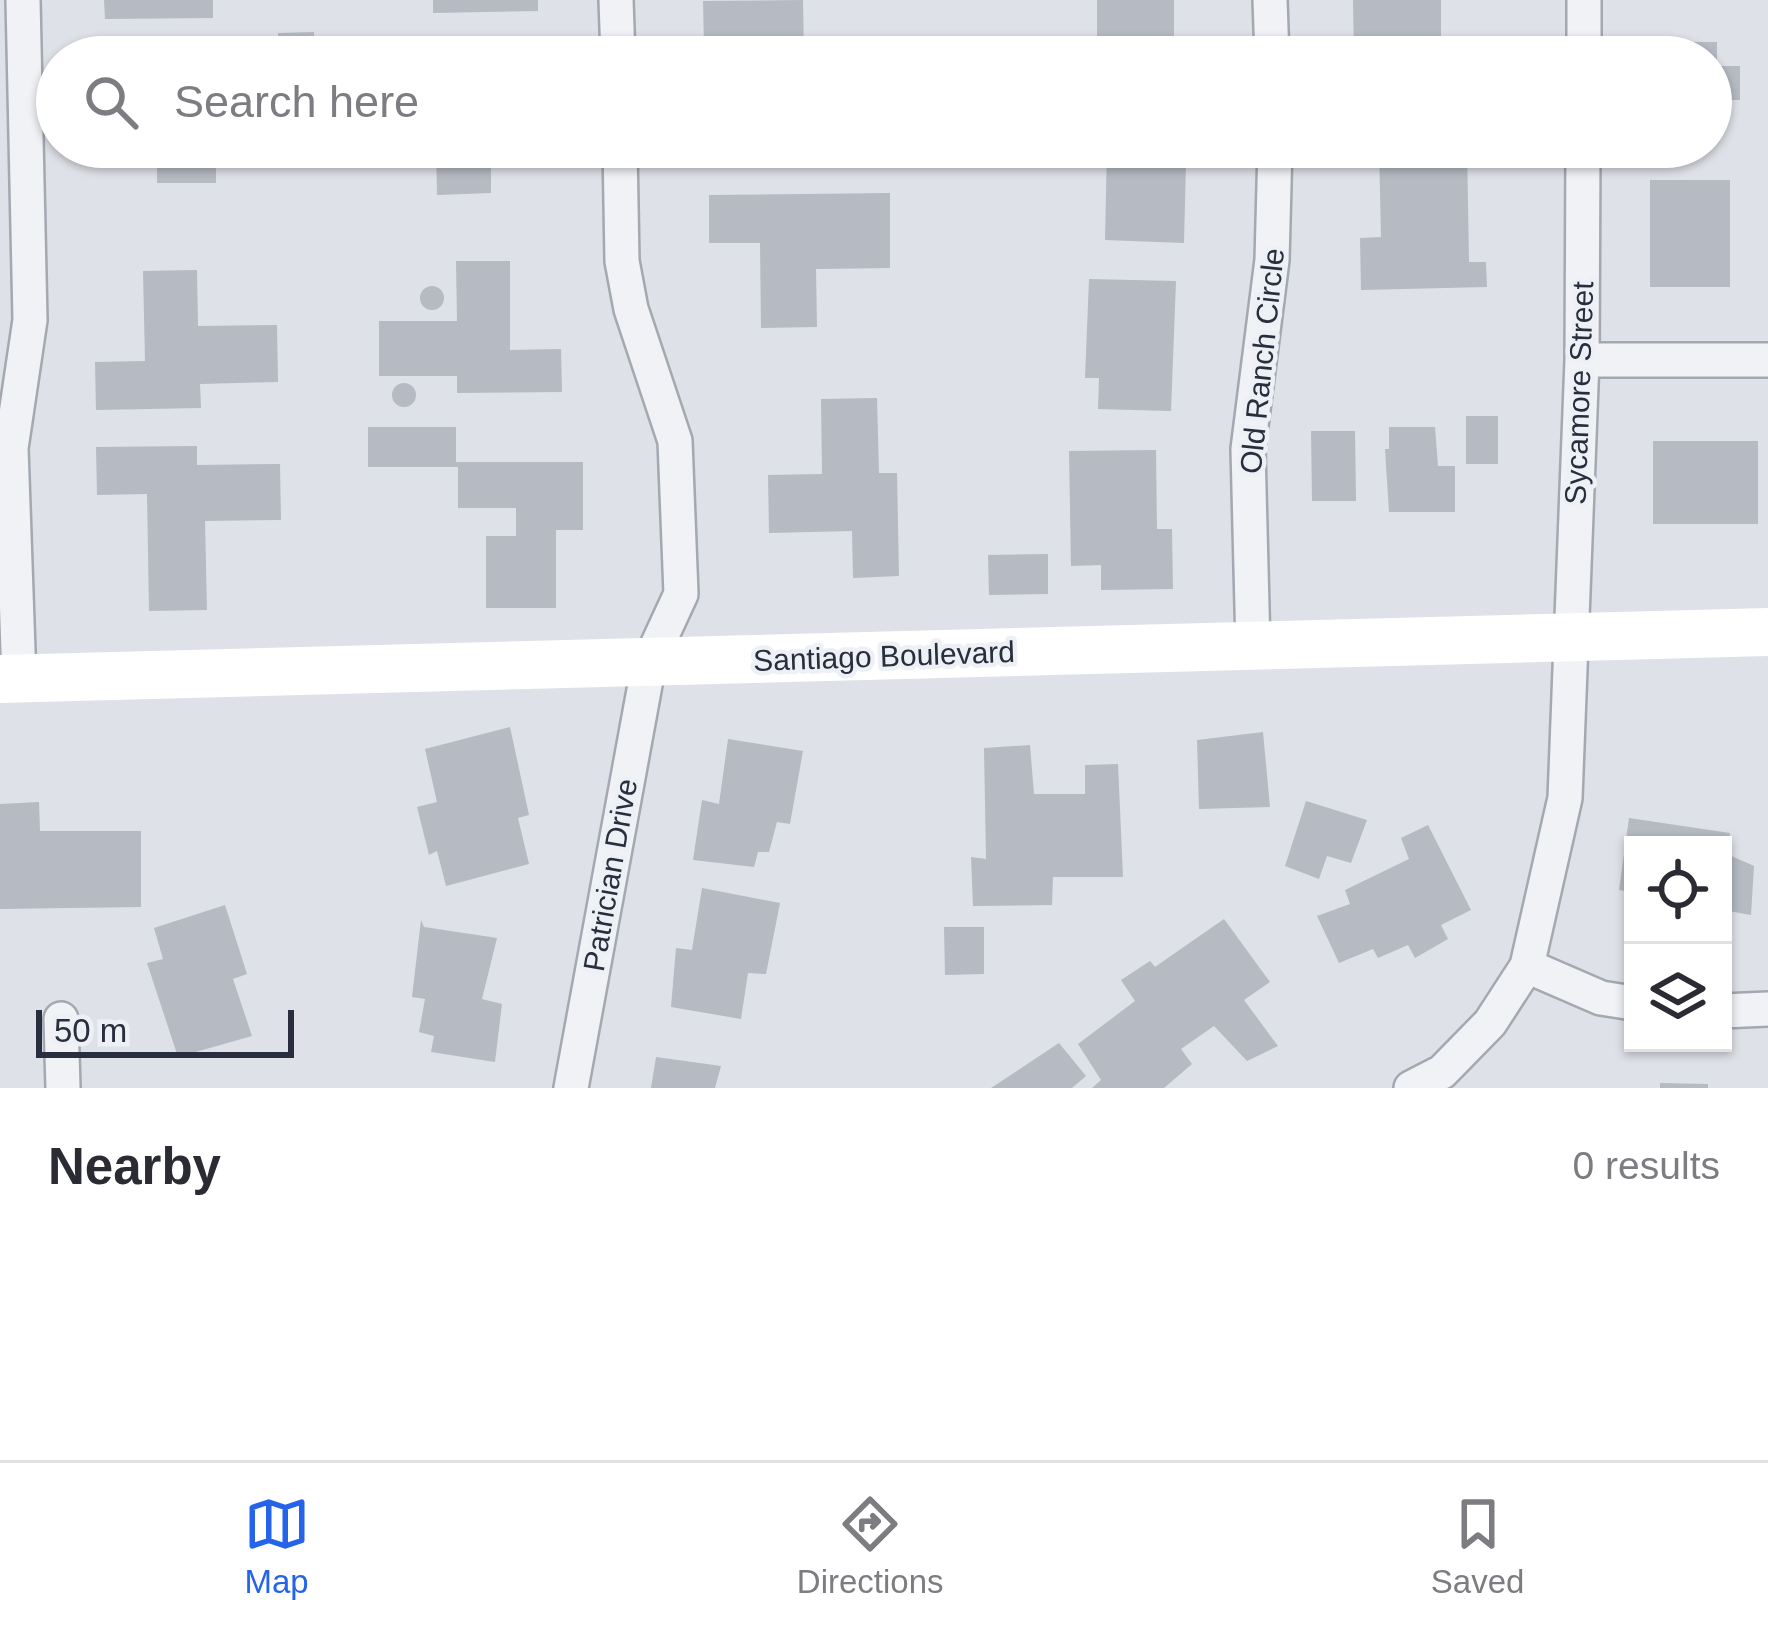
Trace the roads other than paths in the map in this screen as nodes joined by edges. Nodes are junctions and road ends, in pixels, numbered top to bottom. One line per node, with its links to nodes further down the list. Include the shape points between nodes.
1 (23, 0): 17 (street, via 30,320 11,448)
2 (616, 0): 5 (street)
3 (1270, 0): 6 (street)
4 (1584, 0): 7 (street)
5 (617, 36)
6 (1271, 36)
7 (1584, 36)
8 (620, 168): 16 (street, Patrician Drive, via 622,261 675,441 680,594)
9 (1274, 168): 15 (street, Old Ranch Circle, via 1272,260 1248,448)
10 (1583, 168): 11 (street, Sycamore Street)
11 (1582, 360): 12 (street); 14 (street, Sycamore Street)
12 (1768, 360)
13 (1768, 632): 14 (street, Santiago Boulevard)
14 (1571, 639): 15 (street, Santiago Boulevard); 18 (street, Sycamore Street, via 1565,798)
15 (1253, 646): 16 (street, Santiago Boulevard)
16 (649, 663): 17 (street, Santiago Boulevard); 24 (street, Patrician Drive)
17 (9, 679)
18 (1527, 966): 19 (street); 25 (street, via 1490,1023 1442,1072)
19 (1624, 1002)
20 (1768, 1009): 21 (street)
21 (1732, 1011)
22 (61, 1019): 23 (street)
23 (63, 1088)
24 (571, 1088)
25 (1411, 1088)

